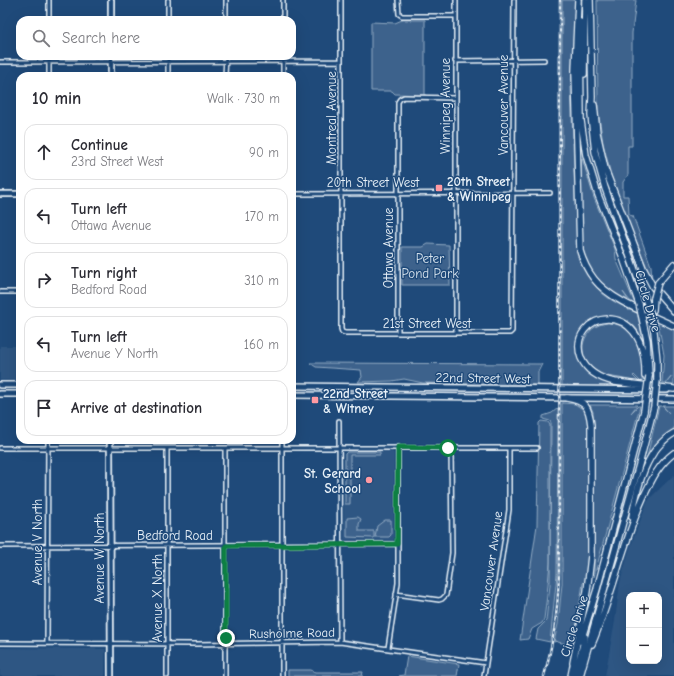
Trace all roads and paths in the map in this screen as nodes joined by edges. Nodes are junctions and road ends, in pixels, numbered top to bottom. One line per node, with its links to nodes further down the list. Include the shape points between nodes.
1 (49, 0): 13 (street)
2 (111, 0): 14 (street)
3 (168, 0): 15 (street)
4 (226, 0): 16 (street)
5 (284, 0): 17 (street)
6 (341, 0): 26 (street, Montreal Avenue)
7 (398, 0): 18 (street, via 399,14 402,16)
8 (456, 0): 18 (street, Winnipeg Avenue)
9 (514, 0): 28 (street, Vancouver Avenue)
10 (579, 0): 38 (highway, Circle Drive); 52 (highway, via 575,71 580,251 595,280 610,293)
11 (585, 0): 38 (highway)
12 (590, 0): 36 (highway, Circle Drive)
13 (49, 16)
14 (111, 16)
15 (168, 16)
16 (226, 16)
17 (283, 16)
18 (456, 16): 27 (street, Winnipeg Avenue)
19 (90, 60): 30 (street)
20 (111, 60): 32 (street)
21 (140, 60): 23 (street)
22 (544, 60): 28 (street)
23 (168, 61): 24 (street); 33 (street)
24 (226, 61): 25 (street); 34 (street)
25 (283, 61): 26 (street); 35 (street)
26 (341, 61): 39 (street, Montreal Avenue)
27 (456, 61): 28 (street); 37 (street, Winnipeg Avenue)
28 (514, 61): 42 (street, Vancouver Avenue)
29 (0, 62): 30 (street)
30 (49, 62): 31 (street)
31 (48, 72)
32 (111, 72)
33 (168, 72)
34 (225, 72)
35 (283, 72)
36 (592, 97): 50 (highway, Circle Drive, via 592,128 599,171); 51 (highway, via 604,165 634,248 650,282)
37 (456, 98): 40 (street, Ottawa Avenue, via 404,97 398,102); 41 (street, Winnipeg Avenue)
38 (581, 117): 57 (highway, Circle Drive, bridge, via 594,182 642,313 647,335)
39 (341, 193): 40 (street, 20th Street West); 45 (street, 20th Street West); 54 (street, Montreal Avenue)
40 (398, 193): 41 (street, 20th Street West); 55 (street, Ottawa Avenue)
41 (455, 193): 42 (street, 20th Street West); 56 (street, Winnipeg Avenue)
42 (513, 193): 46 (street, 20th Street West); 53 (street, Vancouver Avenue)
43 (0, 194): 44 (street)
44 (16, 194)
45 (296, 194)
46 (550, 194)
47 (674, 264): 50 (highway, bridge, via 658,283)
48 (0, 292): 49 (street)
49 (16, 292)
50 (651, 309): 105 (highway, Circle Drive, bridge, via 657,380 654,407)
51 (674, 312)
52 (674, 326)
53 (512, 331): 56 (street, 21st Street West)
54 (342, 332): 55 (street, 21st Street West)
55 (398, 333): 56 (street, 21st Street West)
56 (456, 333)
57 (647, 376): 61 (highway, via 642,347 638,337 628,326 617,320 606,319 593,323 586,329 580,342 580,352 584,363 596,375 615,382); 94 (highway, Circle Drive, bridge, via 644,411)
58 (0, 385): 59 (main road)
59 (16, 385)
60 (296, 386): 61 (main road, 22nd Street West)
61 (674, 389)
62 (0, 394): 63 (main road)
63 (16, 394)
64 (296, 395): 65 (main road, 22nd Street West)
65 (567, 398): 66 (main road, 22nd Street West); 104 (highway, via 586,406 591,425 591,556)
66 (673, 399)
67 (339, 421): 79 (street)
68 (674, 433): 84 (highway, via 661,443 647,464)
69 (48, 444): 74 (street, Avenue V North)
70 (110, 444): 75 (street, Avenue W North)
71 (282, 444): 78 (street)
72 (398, 447): 79 (street); 80 (street); 85 (street)
73 (0, 448): 74 (street)
74 (48, 448): 75 (street); 91 (street, Avenue V North)
75 (110, 448): 76 (street); 86 (street, Avenue W North)
76 (167, 448): 77 (street); 87 (street, Avenue X North)
77 (225, 448): 78 (street); 92 (street)
78 (282, 448): 79 (street); 88 (street)
79 (339, 448): 89 (street)
80 (451, 448): 81 (street); 93 (street, via 452,553 446,595 439,600)
81 (509, 448): 82 (street); 103 (street, Vancouver Avenue, via 509,510)
82 (537, 448)
83 (674, 453): 84 (highway, via 656,473)
84 (630, 529): 105 (highway, via 595,637)
85 (397, 544): 89 (street, Bedford Road); 93 (street)
86 (110, 545): 87 (street, Bedford Road); 91 (street, Bedford Road); 98 (street, Avenue W North)
87 (167, 545): 92 (street, Bedford Road); 99 (street, Avenue X North)
88 (282, 545): 89 (street, Bedford Road); 92 (street, Bedford Road); 100 (street)
89 (340, 545): 95 (street)
90 (0, 546): 91 (street, Bedford Road)
91 (47, 546): 97 (street, Avenue V North)
92 (226, 546): 101 (street)
93 (396, 594): 102 (street)
94 (590, 615): 104 (highway, Circle Drive); 112 (highway)
95 (340, 642): 100 (street, Rusholme Road); 102 (street, Rusholme Road)
96 (0, 643): 97 (street, Rusholme Road)
97 (47, 643): 98 (street, Rusholme Road)
98 (111, 643): 99 (street, Rusholme Road); 106 (street, Avenue W North)
99 (167, 643): 101 (street, Rusholme Road); 107 (street, Avenue X North)
100 (282, 643): 101 (street, Rusholme Road); 109 (street)
101 (226, 644): 108 (street)
102 (388, 648): 103 (street, Rusholme Road)
103 (486, 663): 110 (street, Vancouver Avenue)
104 (573, 663): 111 (highway, Circle Drive)
105 (583, 664): 113 (highway, Circle Drive)
106 (111, 676)
107 (167, 676)
108 (225, 676)
109 (282, 676)
110 (484, 676)
111 (570, 676)
112 (575, 676)
113 (580, 676)

